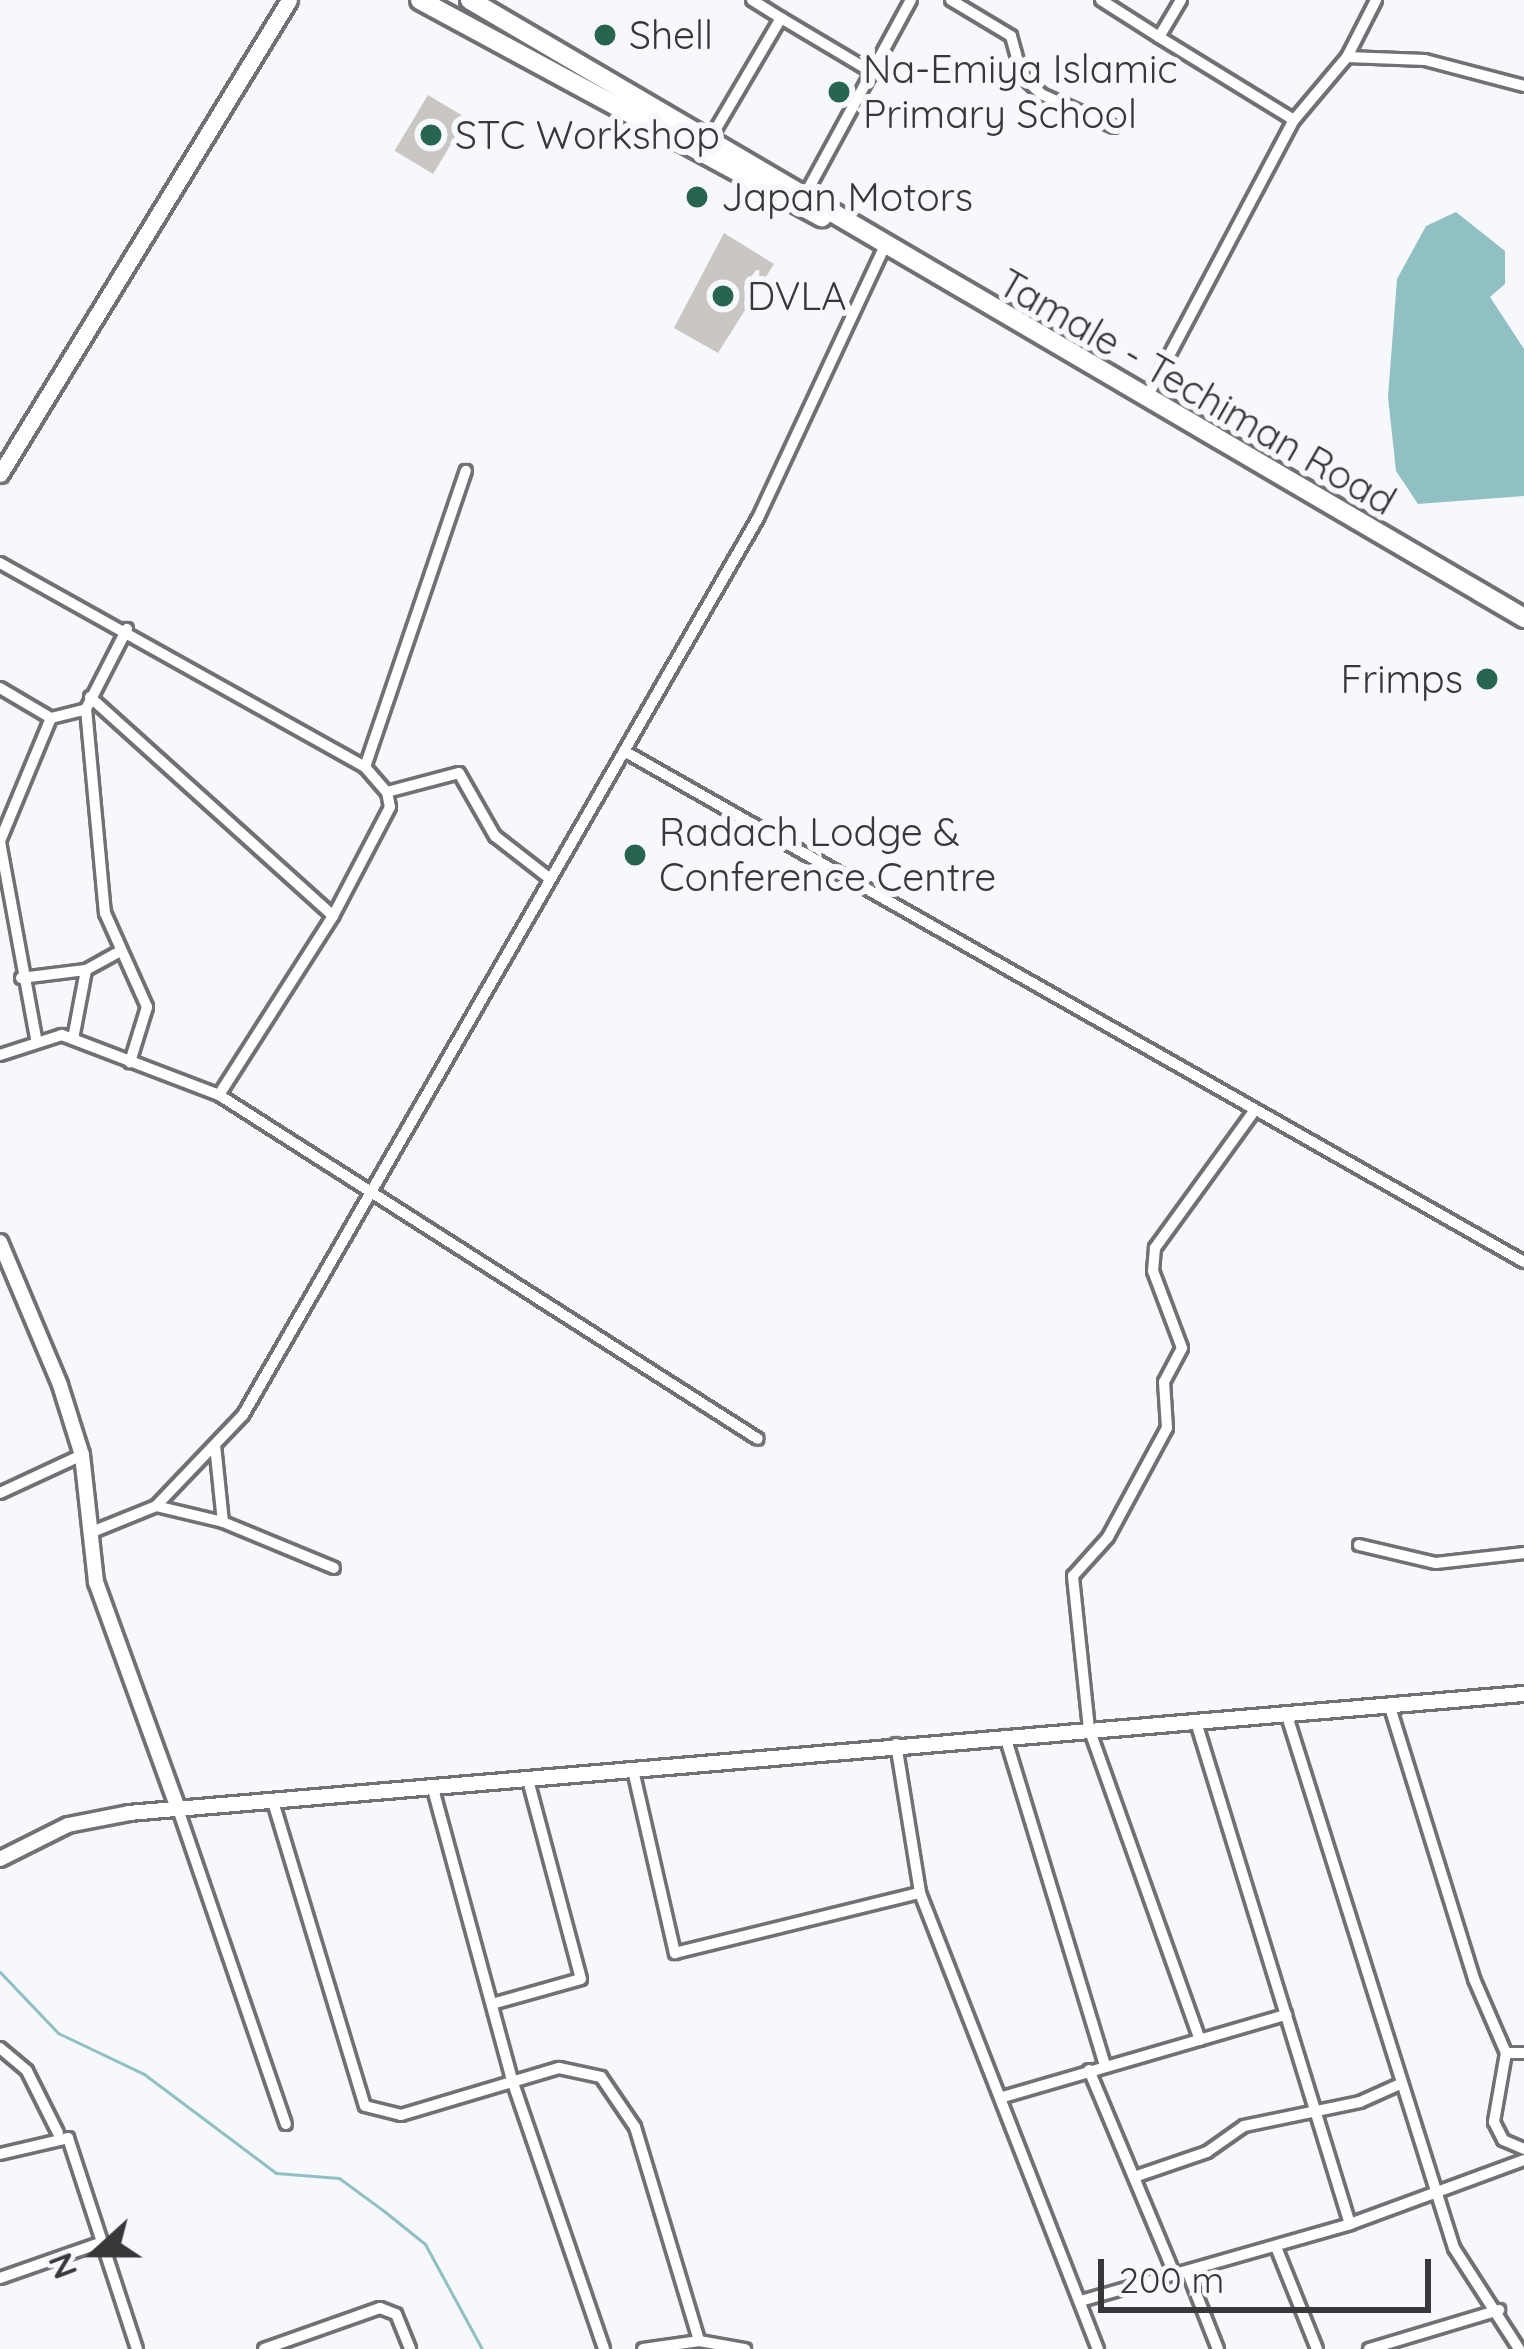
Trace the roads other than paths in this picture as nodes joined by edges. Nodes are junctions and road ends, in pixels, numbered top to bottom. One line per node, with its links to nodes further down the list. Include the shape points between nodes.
1 (289, 0): 24 (main road)
2 (420, 0): 15 (highway)
3 (470, 0): 15 (highway)
4 (752, 0): 10 (street)
5 (911, 0): 13 (street)
6 (951, 0): 17 (street, via 1012,36 1022,76 1041,94)
7 (1101, 0): 11 (street)
8 (1181, 0): 11 (street)
9 (1376, 0): 12 (street)
10 (781, 18): 13 (street); 18 (street)
11 (1159, 37): 16 (street)
12 (1347, 57): 14 (street, via 1454,65); 16 (street)
13 (875, 74): 19 (street)
14 (1524, 86)
15 (645, 113): 18 (highway); 20 (highway)
16 (1294, 120): 22 (street)
17 (1114, 127)
18 (710, 139): 19 (highway)
19 (806, 195): 20 (highway)
20 (837, 221): 21 (highway, Tamale - Techiman Road)
21 (883, 250): 22 (highway, Tamale - Techiman Road); 31 (street, via 758,518)
22 (1144, 401): 26 (highway, Tamale - Techiman Road)
23 (466, 471): 32 (street)
24 (0, 474)
25 (0, 563): 27 (street)
26 (1524, 617)
27 (127, 628): 29 (street); 32 (street)
28 (0, 688): 30 (street)
29 (88, 703): 30 (street); 35 (street); 36 (street)
30 (51, 718): 38 (street, via 0,842)
31 (625, 751): 34 (street); 44 (street)
32 (365, 767): 33 (street)
33 (387, 792): 34 (street, via 459,773 495,836); 35 (street, via 390,807)
34 (549, 878): 45 (street)
35 (333, 916): 43 (street)
36 (117, 953): 37 (street); 42 (street, via 147,1007)
37 (86, 970): 38 (street); 40 (street)
38 (21, 978): 39 (street)
39 (36, 1038): 40 (street); 41 (street)
40 (73, 1039): 42 (street)
41 (0, 1055)
42 (130, 1062): 43 (street)
43 (219, 1095): 45 (street)
44 (1252, 1114): 47 (street); 62 (street, via 1151,1260 1182,1348 1165,1382 1167,1428 1108,1537 1073,1576)
45 (375, 1197): 48 (street); 49 (street)
46 (0, 1242): 50 (street)
47 (1524, 1262)
48 (758, 1439)
49 (215, 1445): 52 (street); 53 (street)
50 (82, 1455): 51 (street); 54 (street)
51 (0, 1493)
52 (156, 1506): 53 (street); 54 (street)
53 (224, 1522): 57 (street)
54 (92, 1532): 69 (street, via 96,1582)
55 (1359, 1545): 56 (street, via 1436,1563)
56 (1524, 1553)
57 (334, 1568)
58 (1524, 1694): 59 (street)
59 (1389, 1704): 60 (street); 76 (street)
60 (1288, 1719): 61 (street); 81 (street)
61 (1196, 1722): 62 (street); 73 (street)
62 (1088, 1729): 63 (street); 74 (street)
63 (1004, 1734): 64 (street); 78 (street)
64 (896, 1744): 65 (street); 71 (street)
65 (633, 1770): 66 (street); 71 (street, via 675,1954)
66 (528, 1780): 67 (street); 72 (street, via 581,1978)
67 (433, 1790): 68 (street); 72 (street)
68 (274, 1805): 69 (street); 80 (street, via 365,2106 401,2115)
69 (178, 1810): 70 (street, via 68,1825); 84 (street)
70 (0, 1859)
71 (920, 1893): 82 (street)
72 (492, 2004): 80 (street)
73 (1286, 2015): 74 (street); 83 (street)
74 (1200, 2040): 78 (street)
75 (0, 2048): 85 (street, via 27,2071)
76 (1506, 2053): 77 (street); 86 (street, via 1494,2122)
77 (1524, 2053)
78 (1105, 2066): 79 (street)
79 (1089, 2070): 82 (street); 89 (street, via 1118,2155)
80 (511, 2078): 99 (street, via 578,2068 618,2092); 103 (street)
81 (1400, 2084): 83 (street); 90 (street)
82 (1003, 2097): 97 (street)
83 (1318, 2113): 89 (street, via 1244,2126 1207,2152); 91 (street)
84 (286, 2124)
85 (58, 2133): 87 (street); 92 (street, via 68,2138)
86 (1524, 2149)
87 (0, 2154)
88 (1524, 2160): 90 (street)
89 (1138, 2176): 94 (street)
90 (1440, 2189): 91 (street); 98 (street, via 1454,2248)
91 (1350, 2224): 93 (street)
92 (100, 2243): 96 (street); 100 (street)
93 (1276, 2247): 95 (street); 108 (street)
94 (1172, 2268): 95 (street); 97 (street)
95 (1188, 2273): 107 (street)
96 (0, 2278)
97 (1084, 2300): 106 (street)
98 (1499, 2310): 109 (street); 110 (street)
99 (699, 2341): 104 (street); 105 (street)
100 (137, 2349)
101 (264, 2349): 102 (street, via 380,2308 396,2314)
102 (410, 2349)
103 (604, 2349)
104 (644, 2349)
105 (745, 2349)
106 (1098, 2349)
107 (1218, 2349)
108 (1317, 2349)
109 (1369, 2349)
110 (1519, 2349)

